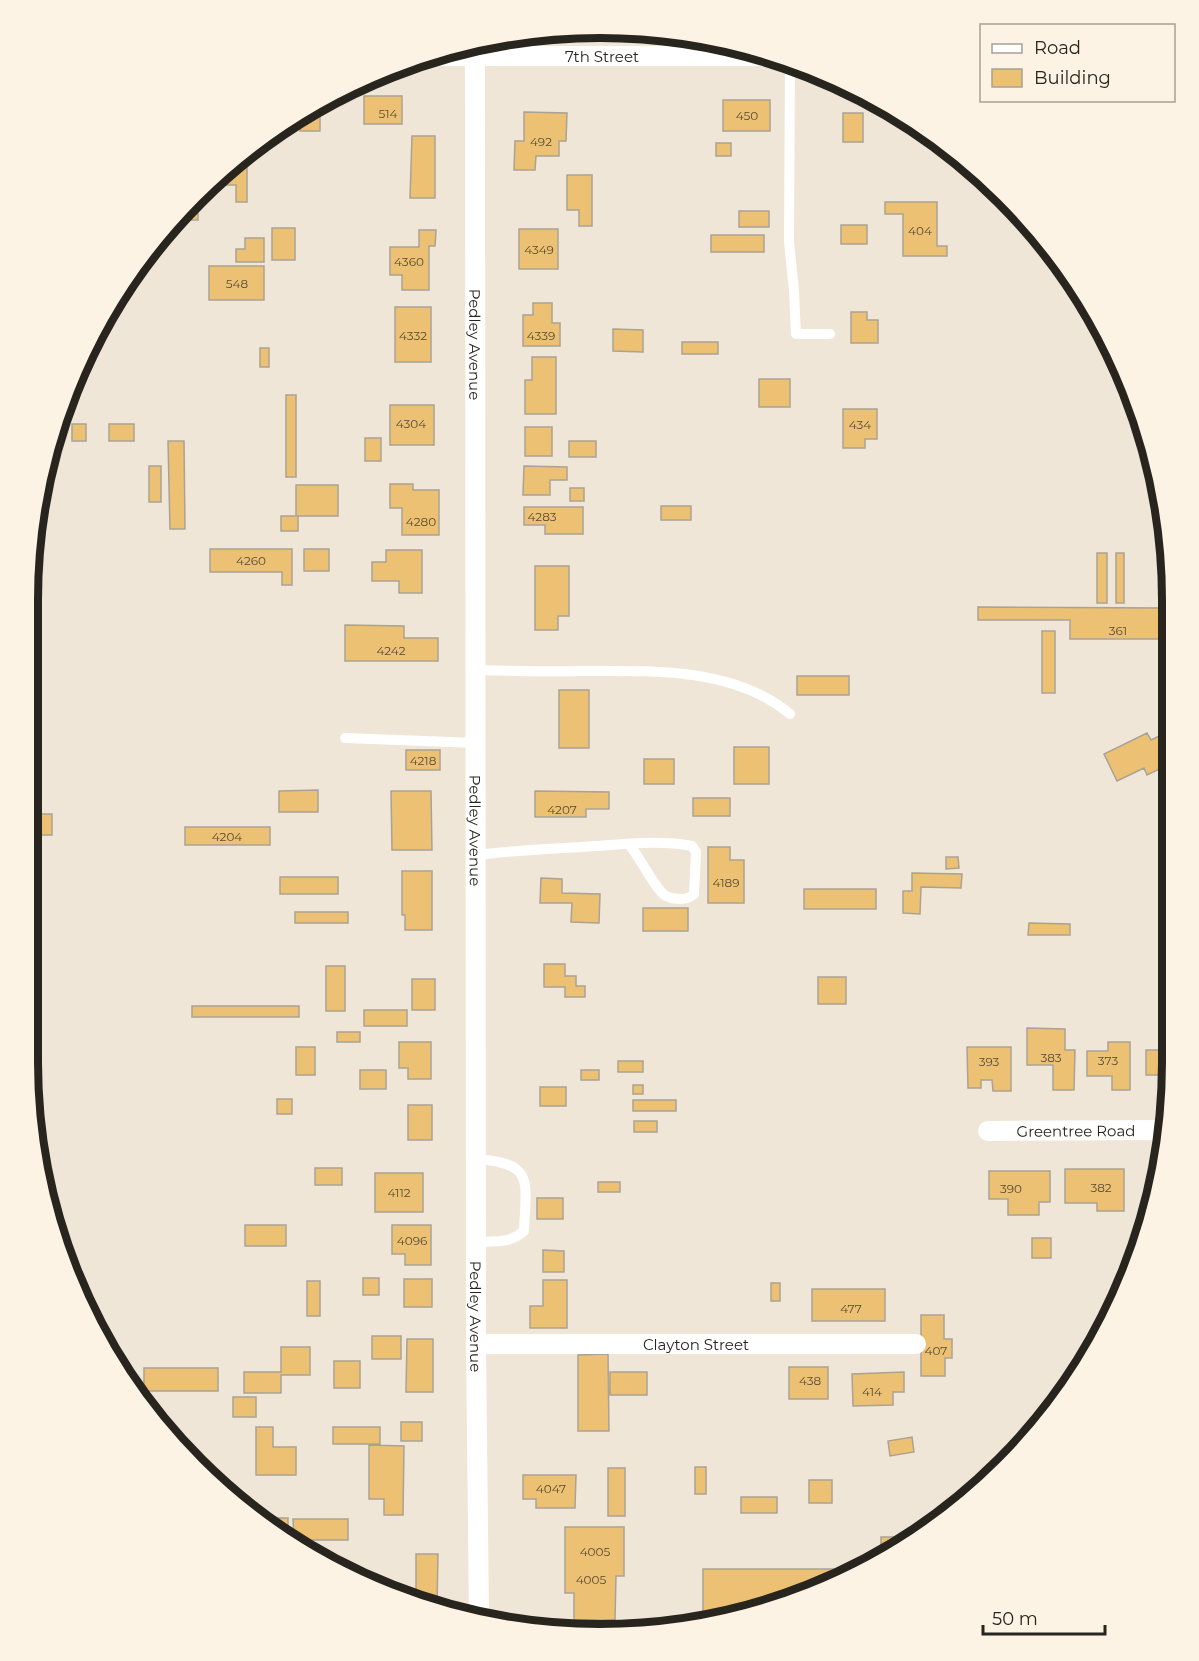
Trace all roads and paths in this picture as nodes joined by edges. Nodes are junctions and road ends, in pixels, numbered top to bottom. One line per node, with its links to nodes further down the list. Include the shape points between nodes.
1 (485, 49): 3 (street, 7th Street)
2 (477, 51): 6 (street, Pedley Avenue)
3 (737, 55)
4 (790, 71): 5 (lane, via 789,242 796,334)
5 (830, 334)
6 (476, 670): 7 (lane, via 674,673 721,681 762,695); 9 (street, Pedley Avenue)
7 (790, 714)
8 (345, 738): 9 (lane)
9 (476, 743): 11 (street, Pedley Avenue)
10 (629, 844): 10 (lane, via 692,846 696,852 691,898 666,896); 11 (lane)
11 (476, 855): 14 (street, Pedley Avenue)
12 (1157, 1130): 13 (street, Greentree Road)
13 (988, 1131)
14 (476, 1159): 15 (street, Pedley Avenue); 15 (lane, via 513,1165 526,1185 524,1231 507,1241)
15 (476, 1242): 16 (street, Pedley Avenue)
16 (476, 1344): 17 (street, Clayton Street); 18 (street, Pedley Avenue)
17 (916, 1344)
18 (479, 1610)

